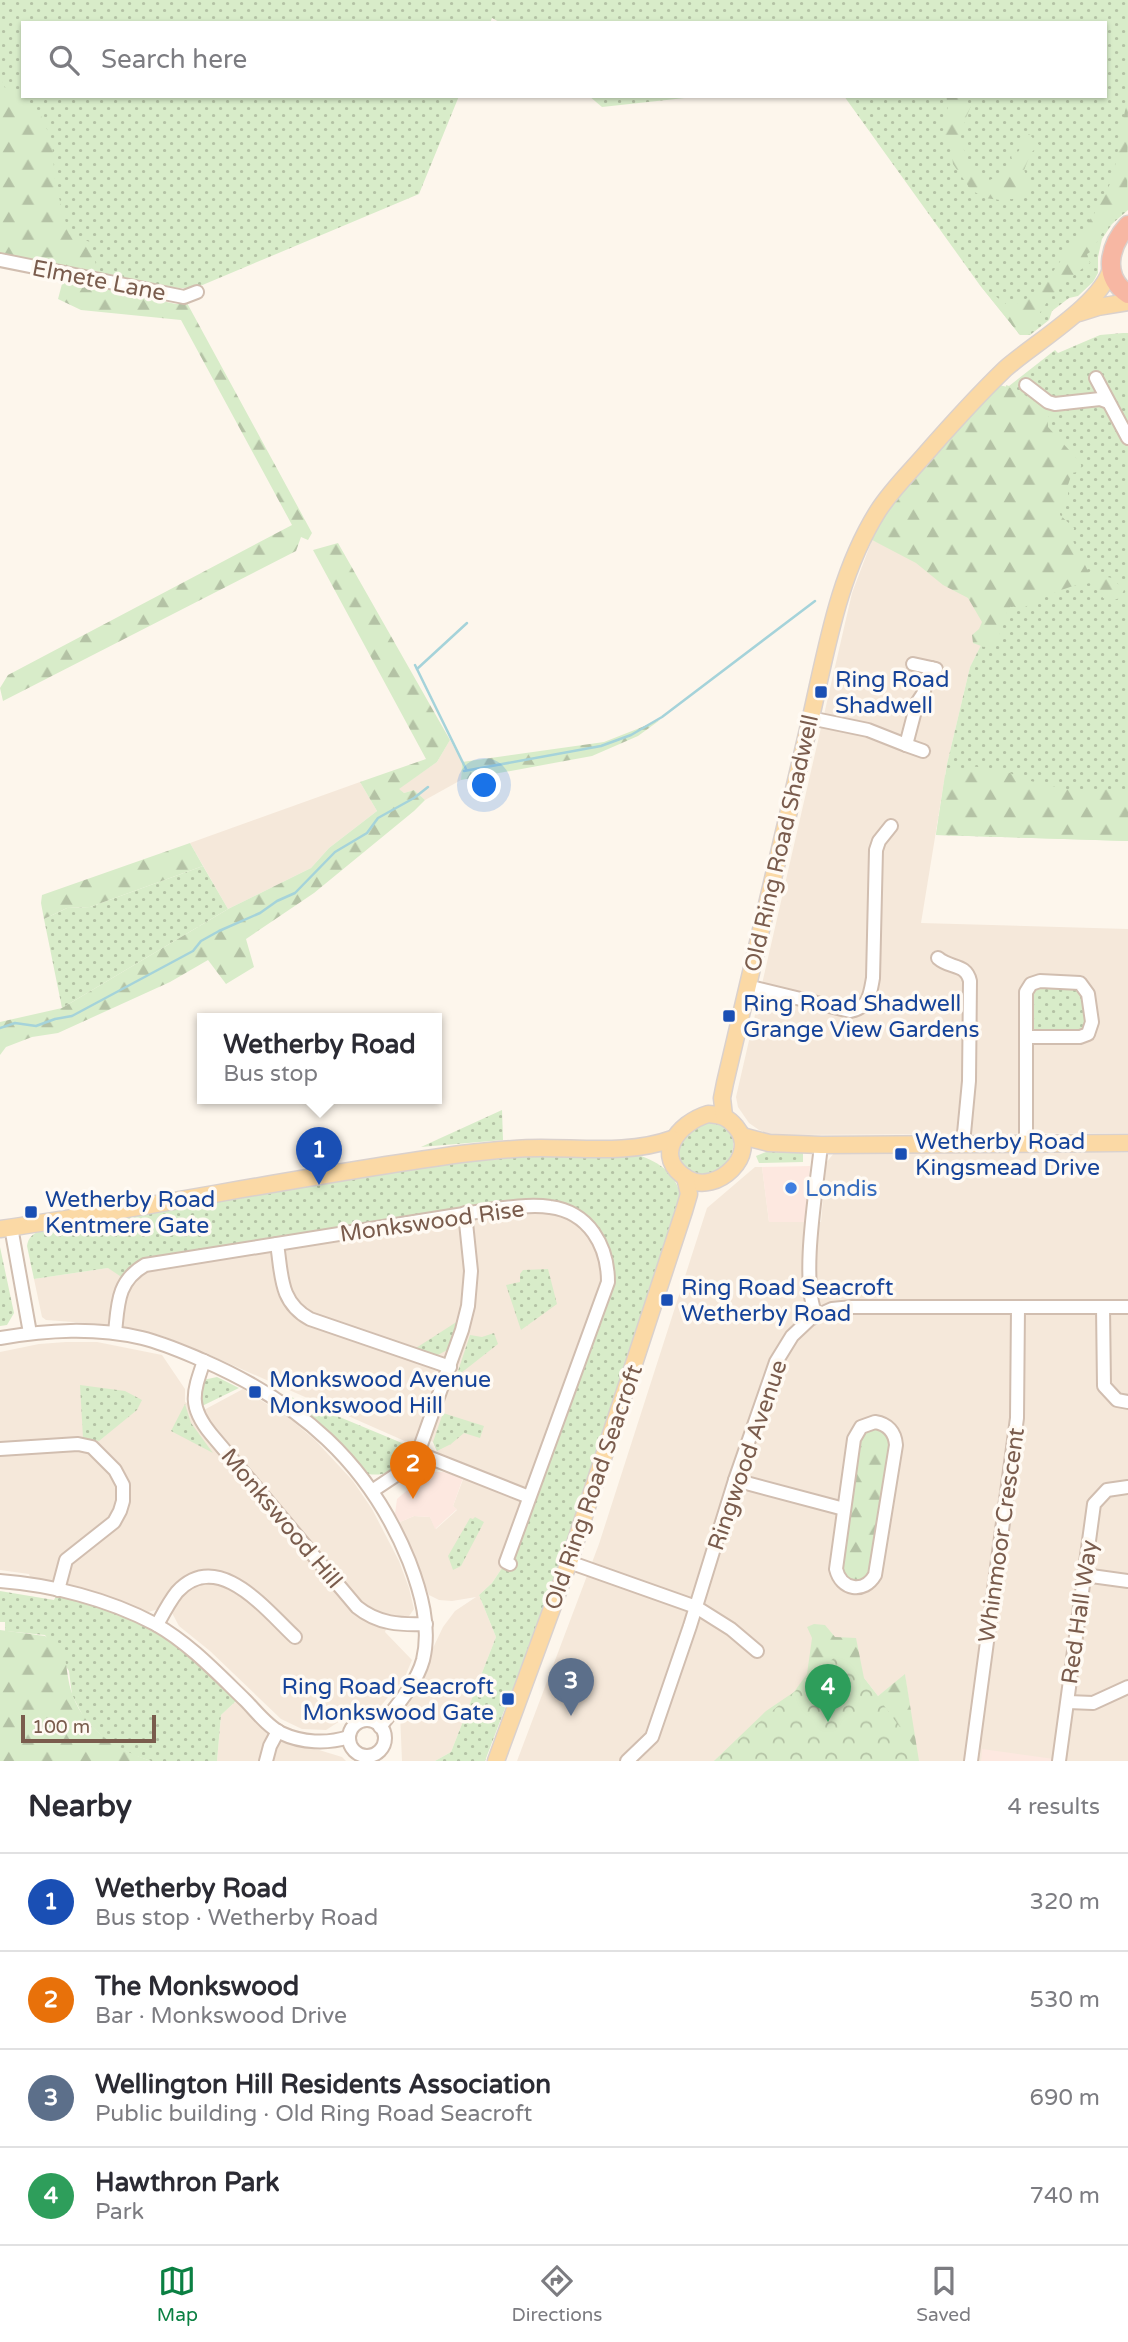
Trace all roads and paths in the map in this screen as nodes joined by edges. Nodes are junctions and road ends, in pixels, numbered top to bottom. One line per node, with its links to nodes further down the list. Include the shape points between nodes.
1 (1126, 229): 3 (highway, via 1114,244)
2 (0, 260): 4 (street, Elmete Lane, via 184,297)
3 (1111, 268): 5 (highway, via 1117,284); 7 (main road, Old Ring Road Shadwell, via 1102,288)
4 (197, 292)
5 (1128, 294)
6 (1128, 302): 7 (main road, Old Ring Road Shadwell)
7 (1074, 315): 13 (main road, Old Ring Road Shadwell, via 1006,369 878,510 840,595)
8 (1096, 378): 10 (street)
9 (1026, 384): 10 (street, via 1055,404)
10 (1108, 402): 11 (street)
11 (1128, 438)
12 (913, 664): 14 (street, via 934,668 917,703)
13 (810, 718): 14 (street, via 867,730); 18 (main road, Old Ring Road Shadwell)
14 (906, 745): 15 (street)
15 (922, 751)
16 (891, 826): 18 (street, via 876,850 873,978 863,1007 850,1011)
17 (938, 958): 27 (street, via 963,968 970,981)
18 (747, 986): 20 (main road, Old Ring Road Shadwell)
19 (1026, 1037): 19 (street, via 1026,992 1031,984 1075,982 1083,986 1092,1022 1088,1034); 28 (street)
20 (725, 1083): 21 (main road, Old Ring Road Shadwell); 22 (main road, Old Ring Road Shadwell)
21 (724, 1116): 22 (main road); 23 (main road)
22 (696, 1118): 24 (main road)
23 (743, 1136): 25 (main road); 31 (main road)
24 (672, 1139): 30 (main road); 32 (main road)
25 (769, 1143): 29 (main road); 31 (main road)
26 (1128, 1143): 28 (main road)
27 (963, 1144): 28 (main road); 29 (main road)
28 (1026, 1144)
29 (821, 1145): 41 (street, via 809,1276)
30 (633, 1149): 32 (main road, via 659,1156); 36 (main road, via 536,1148 463,1154)
31 (741, 1157): 33 (main road)
32 (679, 1172): 33 (main road); 34 (main road, Old Ring Road Seacroft, via 689,1194)
33 (708, 1183): 34 (main road, Old Ring Road Seacroft)
34 (684, 1211): 55 (main road, Old Ring Road Seacroft)
35 (465, 1213): 37 (street, Monkswood Rise); 46 (street, via 470,1288); 53 (street, Monkswood Rise, via 536,1206 567,1210 593,1230 607,1261 603,1301)
36 (6, 1228): 42 (street)
37 (277, 1244): 43 (street, Monkswood Rise, via 145,1265 126,1280 121,1291); 46 (street, via 284,1288 297,1311)
38 (1018, 1307): 39 (street); 41 (street, via 852,1307); 75 (street, Whinmoor Crescent, via 1017,1418)
39 (1103, 1307): 40 (street); 47 (street, via 1104,1386 1112,1396)
40 (1128, 1307)
41 (816, 1315): 50 (street, Ringwood Avenue, via 798,1329 776,1362)
42 (30, 1333): 43 (street); 44 (street)
43 (115, 1333): 45 (street, via 162,1344)
44 (0, 1338)
45 (204, 1361): 52 (street, via 260,1387 295,1411 327,1439); 62 (street, Monkswood Hill, via 194,1392 200,1421 357,1607 389,1623)
46 (450, 1367): 49 (street)
47 (1128, 1402)
48 (0, 1449): 60 (street, via 92,1447 123,1485 123,1501 114,1522 66,1560)
49 (418, 1453): 52 (street, via 402,1471); 53 (street)
50 (735, 1480): 54 (street); 61 (street, Ringwood Avenue)
51 (1128, 1487): 57 (street, Red Hall Way, via 1107,1490 1094,1504)
52 (372, 1491): 62 (street, via 408,1558)
53 (529, 1497): 56 (street, Monkswood Rise, via 506,1562)
54 (844, 1509): 54 (street, via 857,1432 867,1423 881,1423 892,1432 896,1446 875,1575 860,1588 841,1582 836,1569)
55 (569, 1562): 61 (street); 73 (main road, Old Ring Road Seacroft)
56 (510, 1564)
57 (1084, 1574): 59 (street); 67 (street, Red Hall Way)
58 (0, 1581): 60 (street)
59 (1128, 1581)
60 (58, 1590): 63 (street, via 115,1606)
61 (696, 1607): 65 (street); 74 (street, Ringwood Avenue, via 652,1737)
62 (426, 1624): 68 (street, via 418,1673)
63 (157, 1625): 64 (street, via 183,1587 215,1577 242,1588); 69 (street, via 208,1664)
64 (295, 1637)
65 (758, 1651)
66 (1128, 1686): 67 (street, via 1093,1703)
67 (1068, 1702): 76 (street, Red Hall Way)
68 (380, 1727): 70 (street, via 370,1720 360,1721); 71 (street)
69 (278, 1731): 70 (street, via 312,1741); 72 (street)
70 (349, 1737): 71 (street, via 359,1754)
71 (382, 1756)
72 (266, 1761)
73 (496, 1761)
74 (627, 1761)
75 (971, 1761)
76 (1059, 1761)

